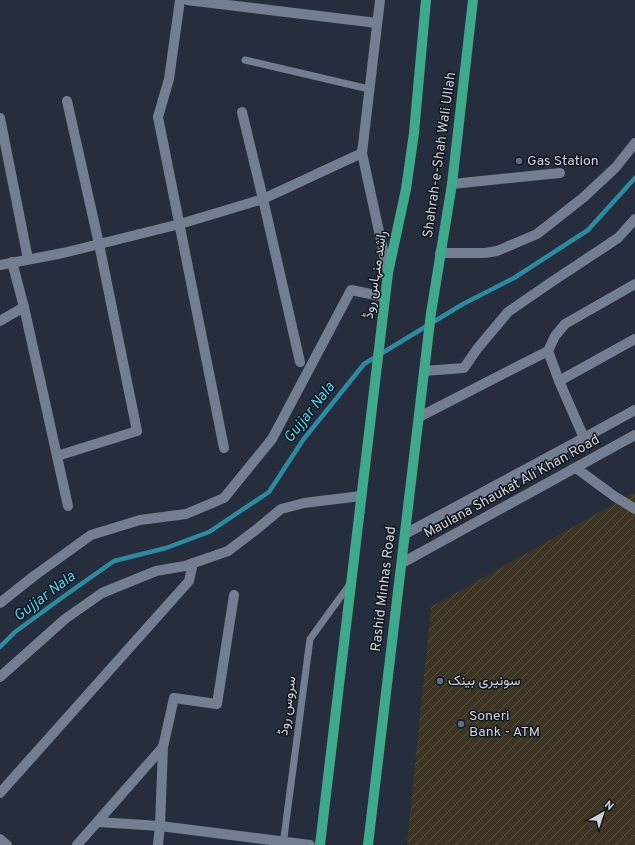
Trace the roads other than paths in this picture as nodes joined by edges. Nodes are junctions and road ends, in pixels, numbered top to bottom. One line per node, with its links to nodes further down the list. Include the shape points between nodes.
1 (180, 0): 19 (street, via 169,79 158,117)
2 (187, 0): 6 (street)
3 (380, 0): 6 (street)
4 (426, 0): 16 (main road, Shahrah-e-Shah Wali Ullah, via 414,133)
5 (473, 0): 15 (main road, Shahrah-e-Shah Wali Ullah)
6 (378, 23): 8 (street)
7 (245, 60): 8 (lane)
8 (369, 89): 13 (street)
9 (67, 101): 20 (street)
10 (242, 112): 17 (street)
11 (0, 118): 22 (street)
12 (635, 143): 21 (street, via 616,167 584,197 537,234 497,251)
13 (362, 153): 17 (street); 25 (street)
14 (560, 173): 15 (street)
15 (452, 184): 21 (main road, Shahrah-e-Shah Wali Ullah)
16 (406, 189): 25 (main road, راشد منہاس روڈ)
17 (263, 199): 19 (street); 33 (street)
18 (635, 219): 34 (street, via 618,238 508,312 476,349 464,368)
19 (180, 224): 20 (street); 40 (street)
20 (99, 244): 22 (street); 41 (street, via 137,431)
21 (440, 253): 30 (main road, Shahrah-e-Shah Wali Ullah)
22 (28, 259): 23 (street)
23 (12, 262): 24 (street); 28 (street)
24 (0, 265)
25 (388, 273): 27 (main road, راشد منہاس روڈ)
26 (635, 284): 32 (street, via 565,324 555,336)
27 (385, 297): 43 (main road, راشد منہاس روڈ); 51 (street, via 351,290 272,439 224,498 186,514 140,520 91,536)
28 (24, 307): 29 (street); 41 (street)
29 (0, 321)
30 (428, 336): 34 (main road, Rashid Minhas Road)
31 (635, 339): 35 (street)
32 (548, 351): 35 (street); 37 (street)
33 (300, 362)
34 (424, 371): 37 (main road, Rashid Minhas Road)
35 (559, 381): 39 (street)
36 (635, 410): 39 (street, Maulana Shaukat Ali Khan Road)
37 (419, 417): 46 (main road, Rashid Minhas Road)
38 (635, 435): 42 (street, Maulana Shaukat Ali Khan Road)
39 (584, 438): 46 (street, Maulana Shaukat Ali Khan Road)
40 (224, 448)
41 (57, 456): 44 (street)
42 (576, 468): 45 (street); 48 (street, Maulana Shaukat Ali Khan Road)
43 (361, 496): 47 (street, via 304,503 281,509 228,551); 49 (main road)
44 (68, 506)
45 (635, 509)
46 (405, 534): 48 (main road, Rashid Minhas Road)
47 (193, 563): 52 (street, via 156,571 102,593 65,619); 54 (street, via 189,581)
48 (402, 563): 64 (main road, Rashid Minhas Road)
49 (351, 583): 58 (lane, سروس روڈ, via 310,639); 63 (main road)
50 (234, 595): 53 (street, via 217,704 174,698)
51 (0, 603)
52 (0, 677)
53 (163, 747): 55 (street); 56 (street)
54 (0, 793)
55 (98, 822): 56 (street); 60 (street)
56 (160, 826): 58 (street); 61 (street)
57 (0, 839): 59 (street)
58 (283, 843): 62 (street)
59 (7, 845)
60 (77, 845)
61 (158, 845)
62 (310, 845)
63 (320, 845)
64 (368, 845)

